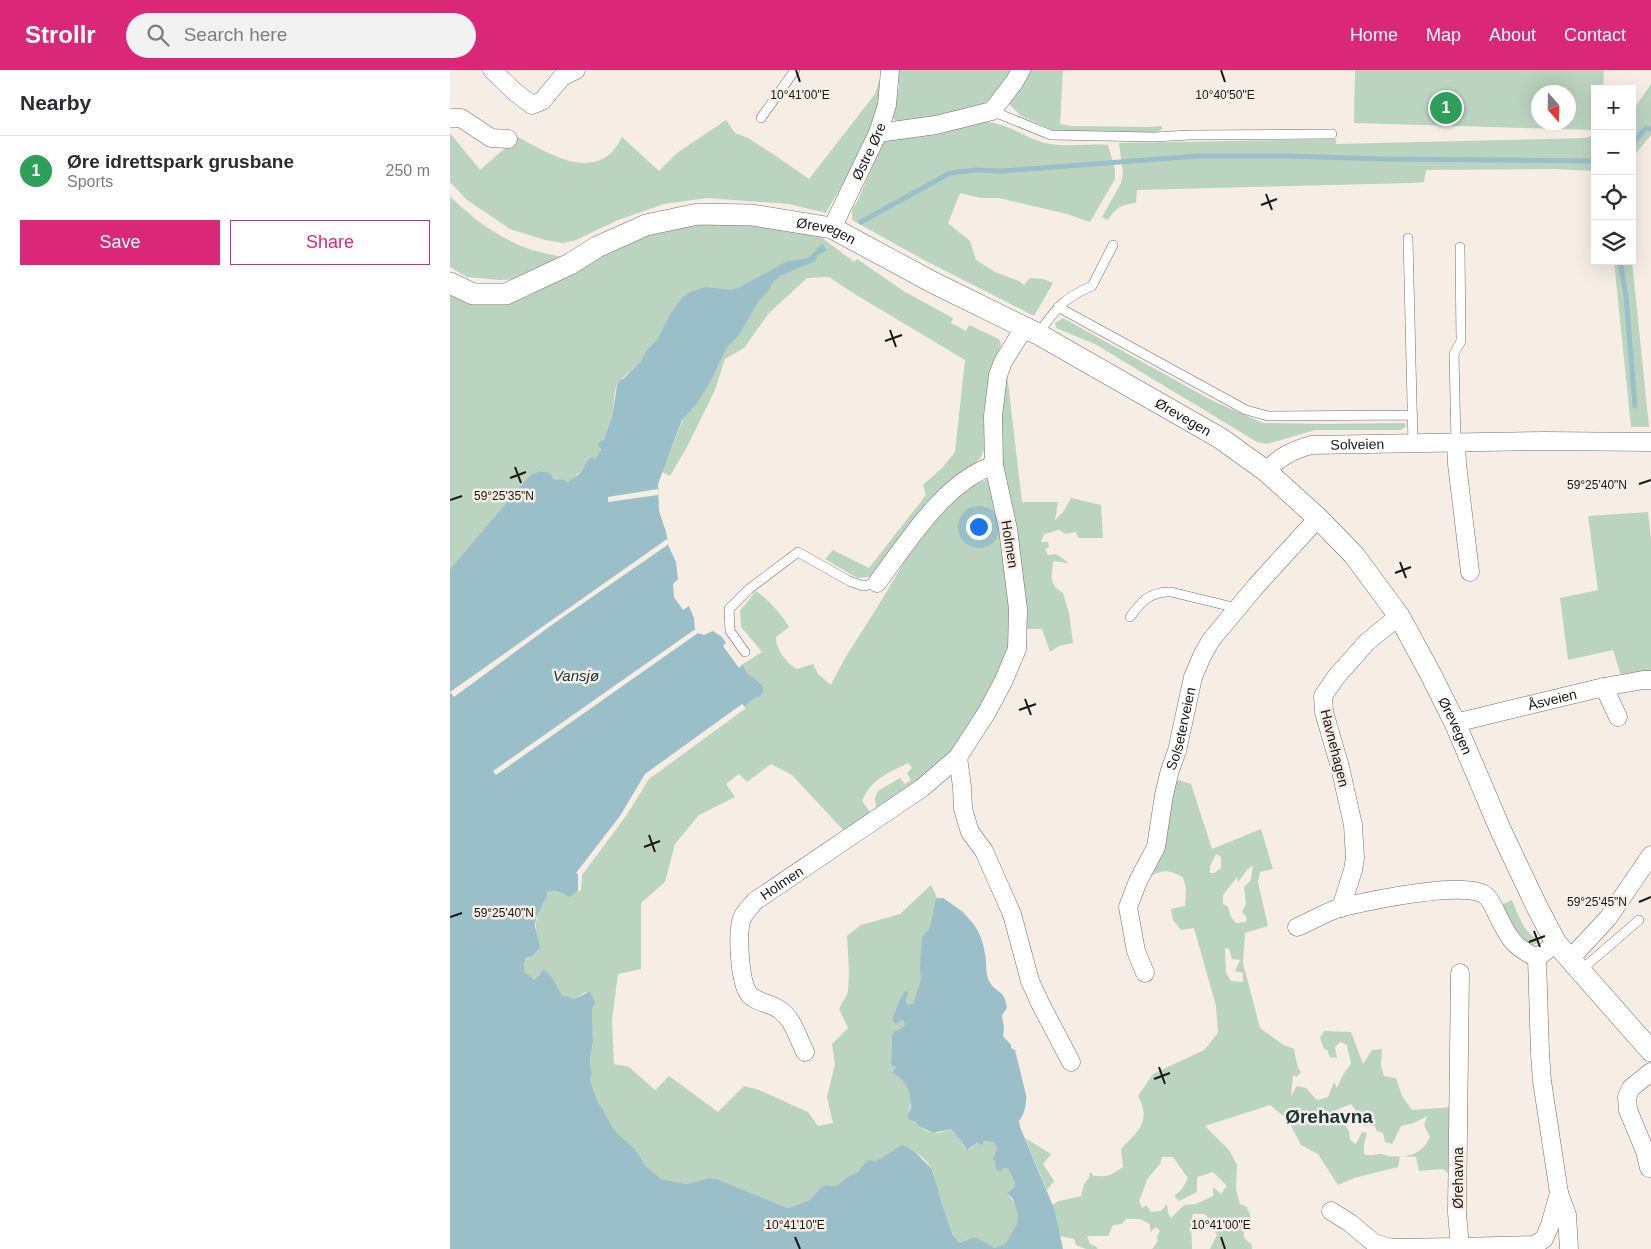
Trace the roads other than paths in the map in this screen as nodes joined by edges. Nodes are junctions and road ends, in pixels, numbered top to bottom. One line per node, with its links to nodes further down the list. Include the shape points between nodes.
1 (492, 70): 2 (street, via 532,105 542,101 562,77)
2 (576, 70)
3 (795, 70): 8 (lane)
4 (890, 70): 9 (street, Østre Øre, via 888,105)
5 (1021, 70): 6 (street)
6 (992, 111): 9 (street); 10 (lane, via 1051,135 1154,137 1190,132)
7 (450, 118): 11 (street, via 461,118 491,138)
8 (761, 118)
9 (878, 133): 12 (street, Østre Øre)
10 (1332, 134)
11 (508, 139)
12 (832, 228): 16 (street, Ørevegen, via 752,215 698,214 646,226 506,294 473,294); 18 (street, Ørevegen)
13 (1408, 238): 19 (lane)
14 (1113, 245): 17 (lane, via 1092,286 1074,294)
15 (1460, 247): 21 (lane, via 1461,341 1454,354)
16 (450, 283)
17 (1058, 307): 18 (lane); 19 (lane, via 1246,410 1268,416)
18 (1031, 331): 23 (street, Holmen, via 1003,362 998,375 993,416); 24 (street, Ørevegen, via 1220,438)
19 (1412, 416): 22 (lane)
20 (1651, 442): 21 (street, Solveien)
21 (1456, 443): 22 (street, Solveien); 26 (street)
22 (1413, 444): 24 (street, Solveien, via 1311,445 1279,458)
23 (994, 465): 27 (street, via 979,470 937,506); 36 (street, Holmen, via 1013,564 1018,609 1017,649 987,712)
24 (1266, 471): 25 (street, Ørevegen)
25 (1318, 518): 28 (street, Solseterveien); 29 (street, Ørevegen, via 1354,555)
26 (1470, 572)
27 (877, 583): 31 (lane, via 863,586 849,581 798,552 729,609 730,631)
28 (1237, 608): 30 (lane, via 1161,592 1146,598); 43 (street, Solseterveien, via 1211,640 1192,677 1164,795 1156,847 1128,907 1136,951)
29 (1399, 616): 35 (street, Ørevegen); 38 (street, Havnehagen, via 1367,642 1323,696 1324,712 1353,825 1353,870)
30 (1130, 618)
31 (745, 652)
32 (1651, 680): 33 (street, Åsveien)
33 (1604, 687): 34 (street); 35 (street, Åsveien)
34 (1618, 717)
35 (1454, 723): 41 (street, Ørevegen, via 1537,907)
36 (958, 757): 46 (street, Holmen, via 922,788 755,901 742,917 739,953 747,992 755,999 780,1009 792,1024); 47 (street, via 963,809 970,832 984,851 1012,914 1030,981)
37 (1651, 854): 41 (street, via 1608,918)
38 (1341, 908): 40 (street); 42 (street, via 1409,894 1460,889 1478,891 1487,896 1508,937 1521,950)
39 (1639, 920): 41 (lane)
40 (1297, 927)
41 (1569, 957): 42 (street); 45 (street, Ørevegen)
42 (1537, 958): 50 (street, via 1540,1054)
43 (1145, 973)
44 (1460, 974): 52 (street, Ørehavna, via 1457,1213)
45 (1651, 1051)
46 (805, 1052)
47 (1071, 1062)
48 (1651, 1072): 49 (street, via 1632,1088 1627,1097 1628,1110)
49 (1649, 1168)
50 (1558, 1193): 52 (street, via 1544,1239 1534,1245); 53 (street, via 1567,1215)
51 (1331, 1211): 52 (street, via 1374,1243 1383,1246)
52 (1460, 1247)
53 (1568, 1249)

